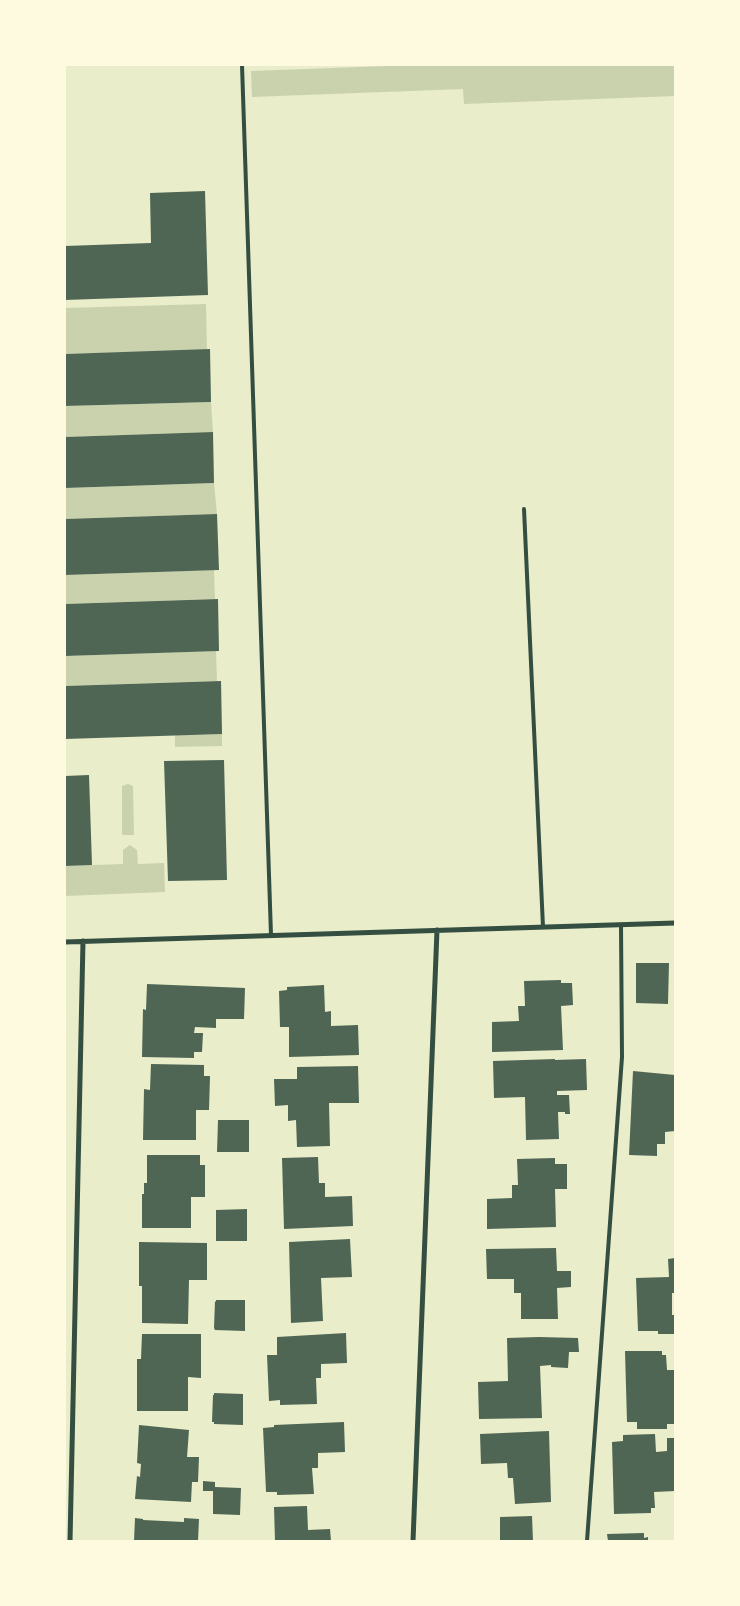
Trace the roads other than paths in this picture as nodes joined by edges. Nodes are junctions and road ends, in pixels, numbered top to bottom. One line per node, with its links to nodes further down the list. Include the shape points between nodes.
1 (242, 65): 7 (lane)
2 (524, 509): 5 (lane)
3 (675, 923): 4 (street)
4 (621, 925): 5 (street); 12 (lane, via 622,1057)
5 (543, 927): 6 (street)
6 (437, 930): 7 (street); 11 (street)
7 (271, 935): 8 (street)
8 (83, 941): 9 (street); 10 (street)
9 (65, 942)
10 (70, 1541)
11 (413, 1541)
12 (588, 1541)

